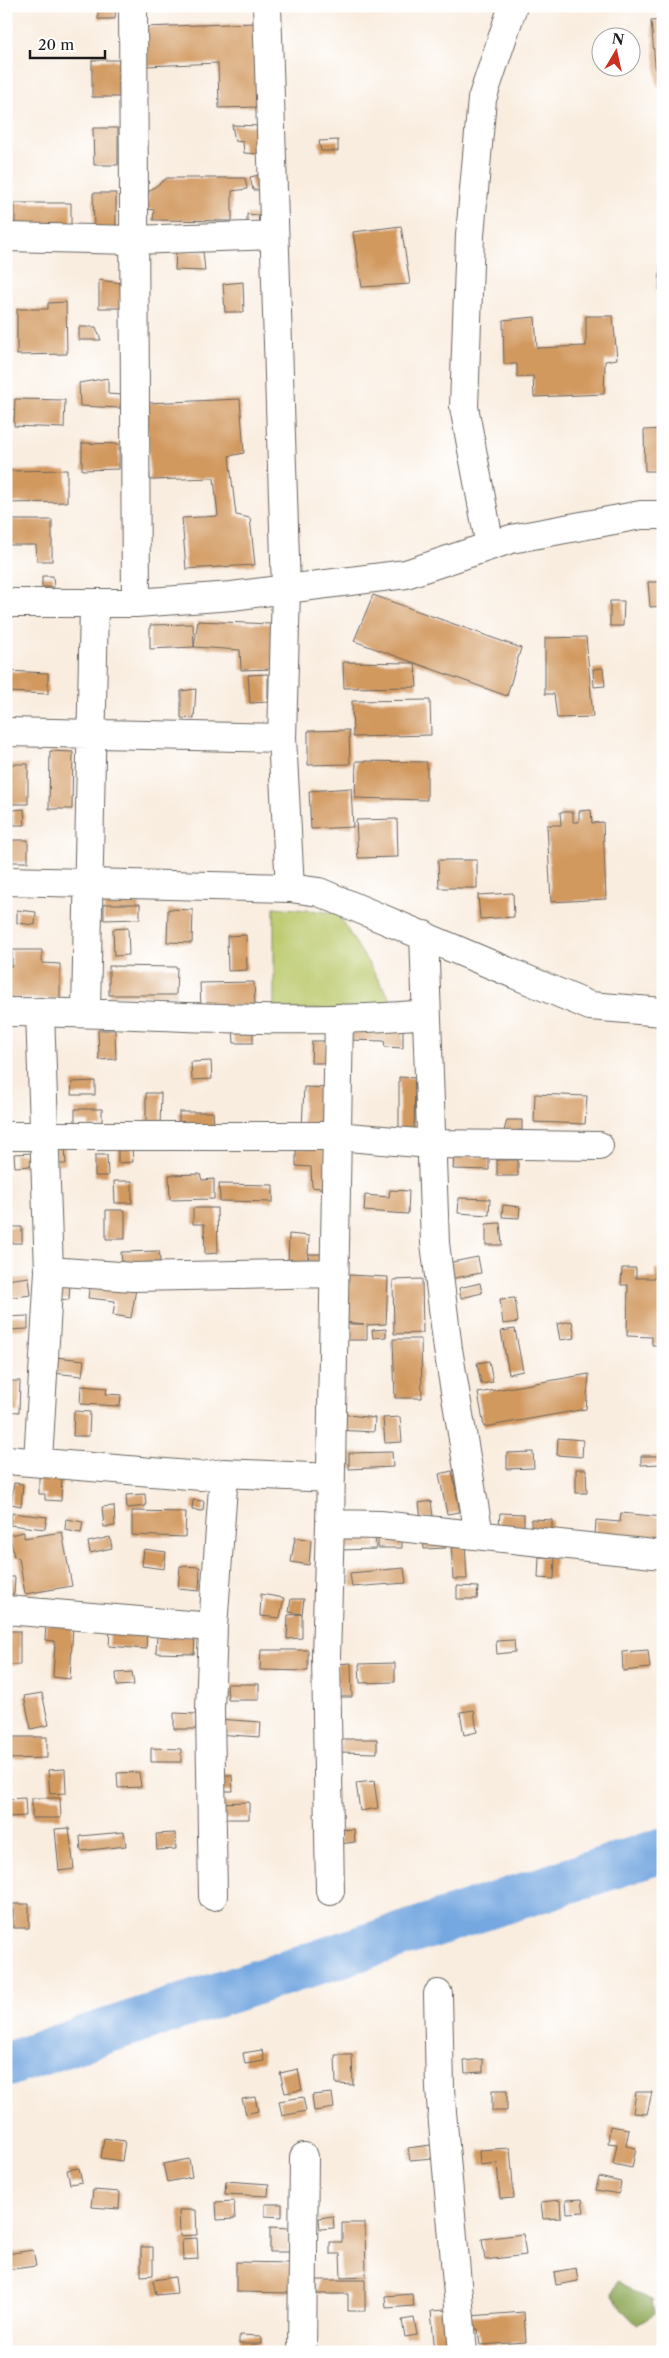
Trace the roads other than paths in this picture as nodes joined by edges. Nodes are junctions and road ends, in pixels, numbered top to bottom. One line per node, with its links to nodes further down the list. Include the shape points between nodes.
1 (132, 6): 6 (street)
2 (266, 6): 4 (street)
3 (513, 6): 8 (street, via 482,99 470,235 464,407)
4 (273, 235): 6 (street); 9 (street)
5 (6, 237): 6 (street)
6 (133, 240): 11 (street)
7 (663, 515): 8 (street, via 641,515 511,539)
8 (490, 546): 9 (street, via 406,574)
9 (286, 589): 11 (street); 15 (street)
10 (6, 603): 12 (street)
11 (136, 603): 12 (street)
12 (94, 604): 14 (street)
13 (6, 732): 14 (street)
14 (92, 734): 15 (street); 17 (street)
15 (282, 738): 18 (street)
16 (6, 881): 17 (street)
17 (89, 882): 18 (street); 22 (street)
18 (290, 888): 19 (street, via 319,892)
19 (424, 935): 23 (street, via 590,1006); 24 (street)
20 (6, 1012): 21 (street)
21 (40, 1012): 22 (street); 27 (street)
22 (86, 1012): 25 (street, via 191,1018)
23 (663, 1012)
24 (426, 1014): 25 (street); 29 (street)
25 (339, 1018): 28 (street)
26 (6, 1136): 27 (street)
27 (44, 1136): 28 (street); 31 (street)
28 (336, 1136): 29 (street); 32 (street)
29 (430, 1144): 30 (street); 38 (street, via 435,1242 448,1349)
30 (599, 1146)
31 (49, 1271): 32 (street, via 133,1277); 34 (street)
32 (334, 1273): 36 (street)
33 (6, 1460): 34 (street)
34 (38, 1461): 35 (street, via 201,1476)
35 (224, 1473): 36 (street); 41 (street)
36 (330, 1478): 37 (street)
37 (330, 1524): 38 (street, via 380,1525); 42 (street, via 326,1656)
38 (479, 1535): 39 (street)
39 (663, 1555)
40 (6, 1610): 41 (street)
41 (213, 1627): 43 (street, via 210,1709)
42 (330, 1891)
43 (213, 1896)
44 (438, 1994): 47 (street, via 440,2089)
45 (304, 2157): 46 (street)
46 (302, 2352)
47 (463, 2352)

